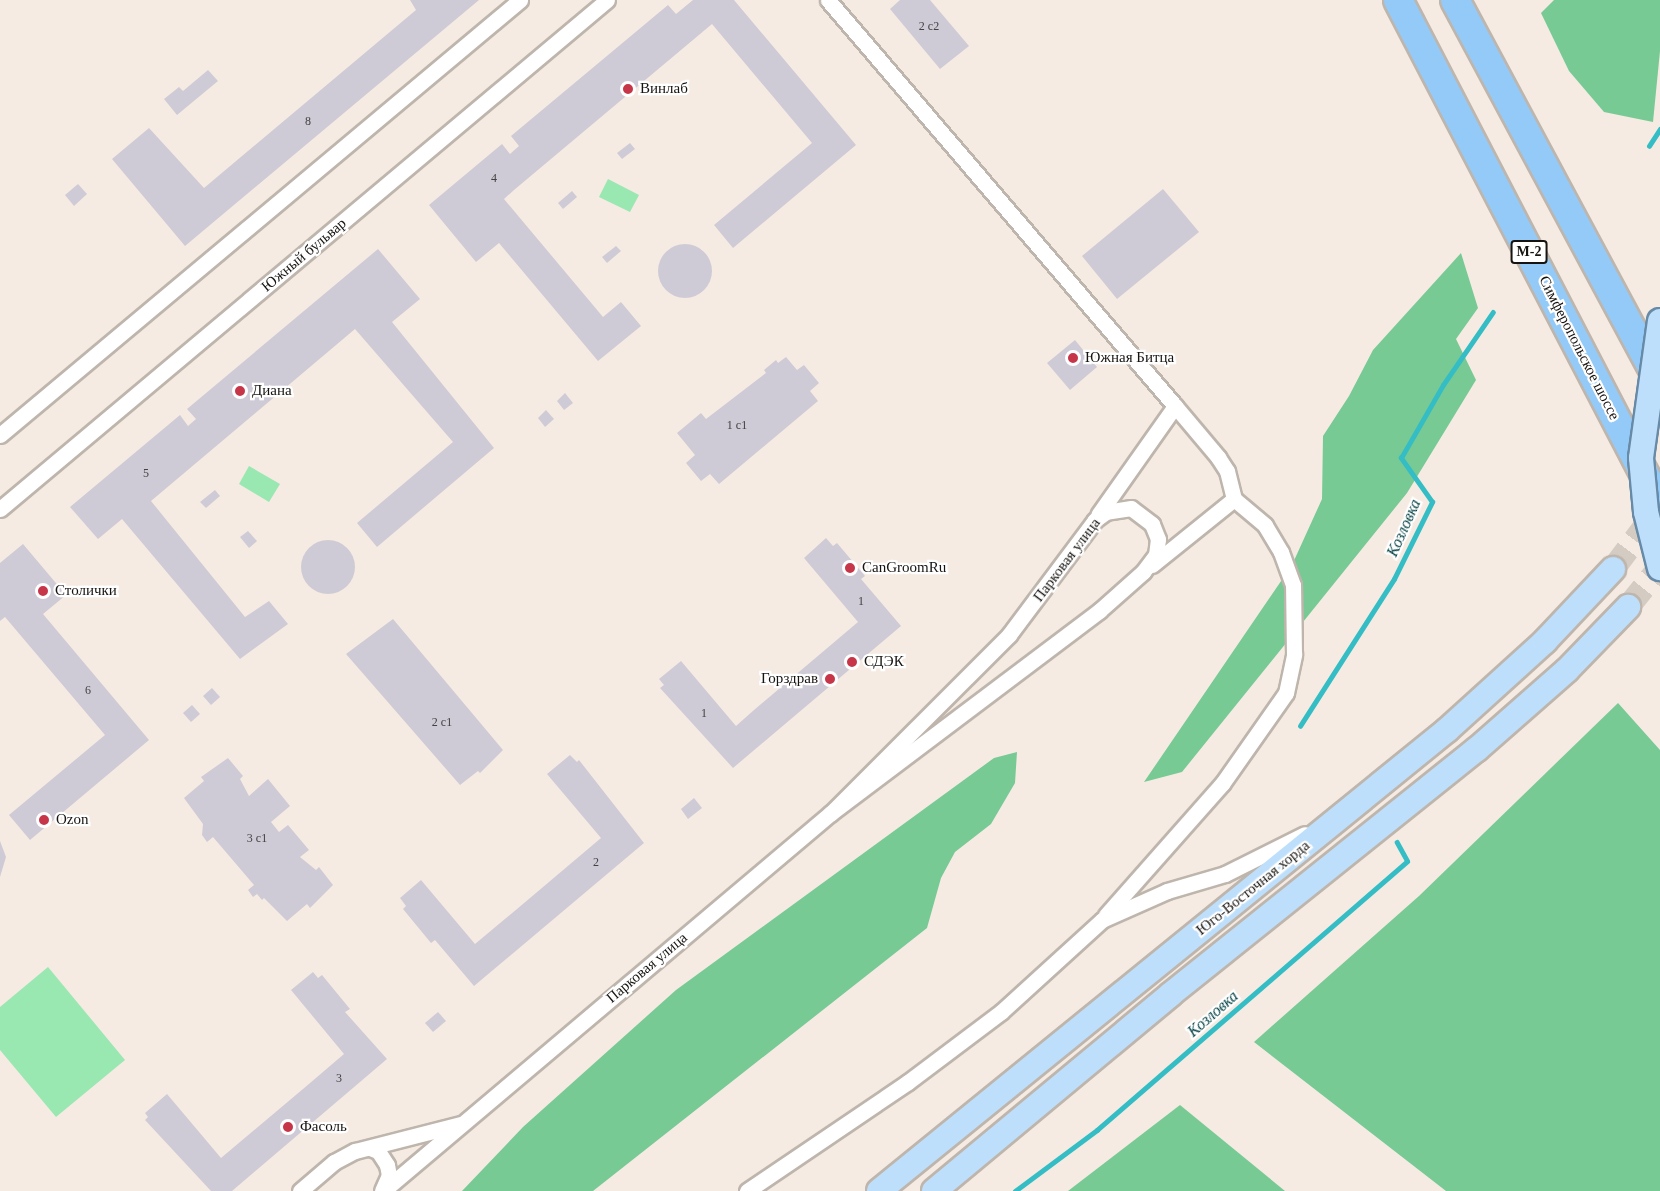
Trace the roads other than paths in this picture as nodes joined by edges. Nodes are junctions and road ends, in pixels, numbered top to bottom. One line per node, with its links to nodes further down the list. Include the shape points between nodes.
1 (520, 0): 9 (street)
2 (607, 0): 12 (street, Южный бульвар)
3 (828, 0): 8 (street)
4 (1398, 0): 11 (highway, Симферопольское шоссе / М-2)
5 (1455, 0): 7 (highway)
6 (1660, 321): 14 (main road, bridge, via 1641,458 1646,512)
7 (1660, 384)
8 (1175, 406): 10 (street, via 1223,464); 13 (street)
9 (0, 435)
10 (1234, 499): 16 (street); 20 (street, via 1265,525 1281,552 1293,585 1294,654 1286,693 1222,784)
11 (1660, 504)
12 (0, 509)
13 (1095, 520): 16 (street, Парковая улица, via 1106,512 1131,508 1152,524 1158,539 1156,555); 19 (street, Парковая улица, via 1009,635)
14 (1660, 568)
15 (1613, 569): 18 (main road, Юго-Восточная хорда, via 1545,641)
16 (1143, 572): 19 (street, Парковая улица, via 1030,667)
17 (1628, 608): 27 (main road, via 1567,670 1476,750 1171,994)
18 (1399, 770): 20 (street, via 1266,856 1225,874 1167,891); 26 (main road, Юго-Восточная хорда)
19 (831, 813): 21 (street, Парковая улица)
20 (1102, 920): 25 (street, via 1001,1012 908,1082)
21 (464, 1124): 22 (street, Парковая улица); 24 (street, Парковая улица)
22 (370, 1148): 23 (street, Парковая улица, via 334,1162); 24 (street, via 378,1151 387,1165 389,1175)
23 (300, 1191)
24 (383, 1191)
25 (747, 1191)
26 (879, 1191)
27 (934, 1191)

